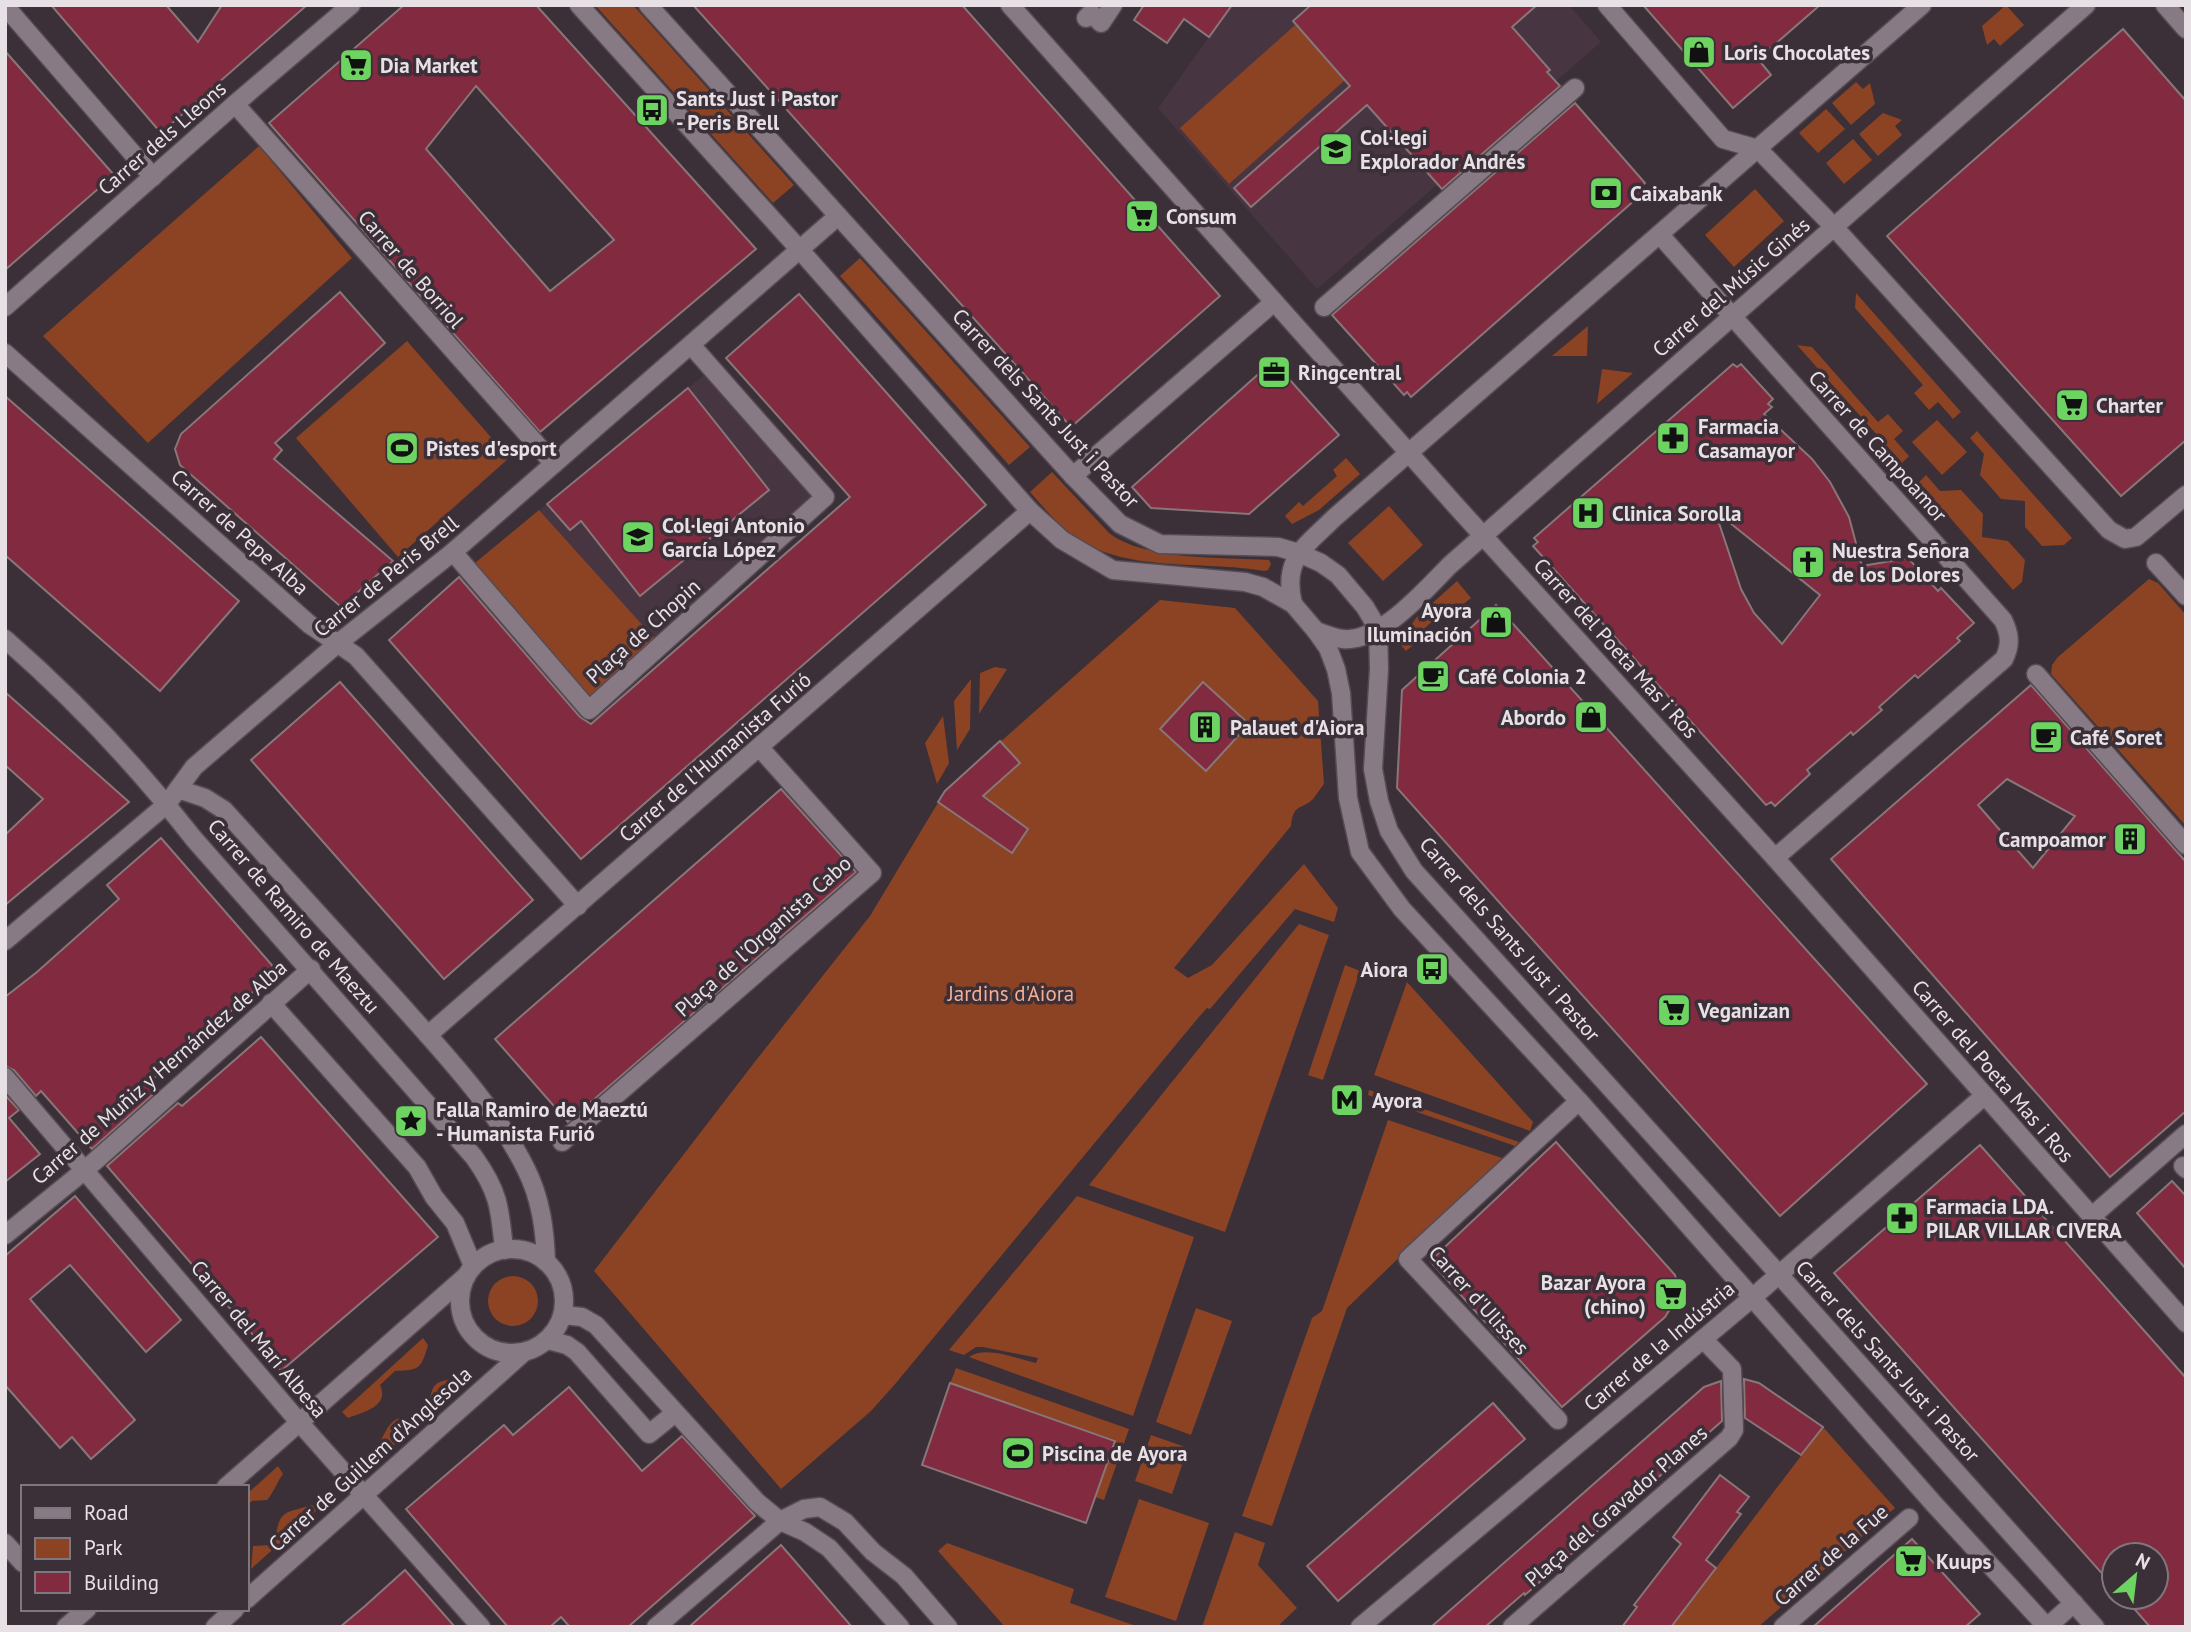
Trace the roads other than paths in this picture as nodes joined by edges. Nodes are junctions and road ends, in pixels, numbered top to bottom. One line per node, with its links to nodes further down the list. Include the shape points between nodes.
1 (351, 5): 14 (street, Carrer dels Lleons)
2 (579, 5): 20 (street)
3 (648, 5): 17 (street, Carrer dels Sants Just i Pastor)
4 (1010, 5): 21 (street, Carrer del Poeta Mas i Ros)
5 (1113, 5): 11 (street, via 1101,23 1091,13)
6 (1607, 5): 15 (street, via 1723,138)
7 (1922, 5): 15 (street)
8 (2086, 5): 18 (street, Carrer del Músic Ginés)
9 (2165, 5): 12 (street)
10 (5, 6): 16 (street)
11 (1086, 18)
12 (2186, 29)
13 (1575, 88): 23 (street)
14 (235, 104): 16 (street, Carrer dels Lleons); 28 (street, Carrer de Borriol)
15 (1758, 149): 18 (street); 19 (street)
16 (153, 177): 22 (street, Carrer dels Lleons)
17 (838, 216): 20 (street, Carrer de Peris Brell); 29 (street, Carrer dels Sants Just i Pastor)
18 (1834, 227): 24 (street, Carrer del Músic Ginés); 30 (street, via 2109,530 2124,539 2136,537)
19 (1660, 235): 24 (street, Carrer de Campoamor); 27 (street)
20 (800, 250): 25 (street, Carrer de Peris Brell); 31 (street)
21 (1274, 302): 27 (street, Carrer del Poeta Mas i Ros); 29 (street)
22 (5, 307)
23 (1324, 307)
24 (1733, 316): 32 (street, Carrer del Músic Ginés); 46 (street, Carrer de Campoamor, via 2003,620 2010,641 2004,659)
25 (691, 345): 28 (street, Carrer de Peris Brell); 33 (street, Plaça de Chopin, via 825,497 590,710)
26 (5, 352): 41 (street, Carrer de Pepe Alba)
27 (1410, 454): 32 (street, Carrer del Poeta Mas i Ros); 34 (street)
28 (554, 464): 33 (street, Carrer de Peris Brell)
29 (1073, 476): 34 (street, Carrer dels Sants Just i Pastor, via 1120,524 1160,544 1278,547)
30 (2186, 495)
31 (1030, 511): 37 (street, via 1062,540 1113,570 1245,582); 43 (street, Carrer de l'Humanista Furió)
32 (1483, 536): 38 (street, Carrer del Músic Ginés); 46 (street, Carrer del Poeta Mas i Ros)
33 (453, 552): 41 (street, Carrer de Peris Brell)
34 (1299, 553): 37 (street, via 1289,571); 38 (street, Carrer dels Sants Just i Pastor, via 1338,575)
35 (2156, 563): 36 (street)
36 (2186, 596)
37 (1293, 604): 39 (street)
38 (1378, 629): 39 (street, via 1350,639); 63 (street, Carrer dels Sants Just i Pastor, via 1373,769 1389,831 1415,871)
39 (1316, 631): 54 (street, via 1328,648 1341,693 1348,798 1360,852 1402,909)
40 (5, 639): 44 (street, Carrer de Ramiro de Maeztu)
41 (337, 644): 44 (street, Carrer de Peris Brell, via 194,767); 47 (street, Carrer de Pepe Alba, via 356,656)
42 (2036, 674): 45 (street)
43 (760, 748): 47 (street, Carrer de l'Humanista Furió); 56 (street, Plaça de l'Organista Cabo, via 872,873)
44 (172, 796): 48 (street, Carrer de Peris Brell); 49 (street, Carrer de Ramiro de Maeztu, via 194,839); 51 (street, Carrer de Ramiro de Maeztu, via 205,798 225,810)
45 (2186, 845)
46 (1775, 858): 53 (street, Carrer del Poeta Mas i Ros)
47 (578, 906): 51 (street, Carrer de l'Humanista Furió)
48 (5, 941)
49 (311, 969): 50 (street, Carrer de Muñiz y Hernández de Alba); 60 (street, Carrer de Ramiro de Maeztu, via 486,1173 500,1204)
50 (271, 1003): 57 (street, Carrer de Muñiz y Hernández de Alba); 62 (street, via 417,1167 455,1223)
51 (428, 1035): 61 (street, Carrer de Ramiro de Maeztu, via 500,1123 527,1171 544,1223)
52 (5, 1077): 57 (street, Carrer del Marí Albesa)
53 (1984, 1096): 58 (street, Carrer del Poeta Mas i Ros); 63 (street, Carrer de la Indústria)
54 (1579, 1101): 64 (street); 71 (street, Carrer d'Ulisses, via 1408,1259)
55 (2186, 1134): 58 (street)
56 (562, 1142)
57 (85, 1170): 59 (street, Carrer de Muñiz y Hernández de Alba); 72 (street, Carrer del Marí Albesa)
58 (2091, 1217): 66 (street, Carrer del Poeta Mas i Ros)
59 (5, 1235)
60 (505, 1250): 61 (street, via 527,1252); 62 (street, via 493,1252)
61 (546, 1262): 65 (street, via 562,1286)
62 (469, 1271): 69 (street, via 459,1305 469,1332 493,1351); 72 (street)
63 (1779, 1274): 64 (street, Carrer de la Indústria); 80 (street, Carrer dels Sants Just i Pastor)
64 (1752, 1298): 67 (street, Carrer de la Indústria); 90 (street)
65 (563, 1314): 68 (street); 70 (street, via 596,1325)
66 (2186, 1323)
67 (1703, 1339): 87 (street, Carrer de la Indústria); 88 (street, Plaça del Gravador Planes, via 1732,1369 1734,1430 1729,1438)
68 (548, 1340): 69 (street); 70 (street, via 577,1352 649,1434)
69 (523, 1353): 74 (street, Carrer de Guillem d'Anglesola)
70 (675, 1413): 76 (street)
71 (1558, 1420)
72 (299, 1422): 73 (street); 74 (street, Carrer del Marí Albesa)
73 (228, 1485)
74 (364, 1494): 79 (street, Carrer de Guillem d'Anglesola); 83 (street, Carrer del Marí Albesa)
75 (1909, 1518): 89 (street, Carrer de la Fue)
76 (779, 1521): 84 (street); 85 (street, via 829,1548); 86 (street, via 820,1507 845,1521)
77 (5, 1543): 78 (street)
78 (21, 1561)
79 (248, 1598)
80 (2074, 1603): 90 (street); 91 (street, Carrer dels Sants Just i Pastor)
81 (233, 1611): 82 (street)
82 (215, 1627)
83 (481, 1627)
84 (656, 1627)
85 (900, 1627)
86 (948, 1627)
87 (1360, 1627)
88 (1512, 1627)
89 (1783, 1627)
90 (2047, 1627)
91 (2095, 1627)

